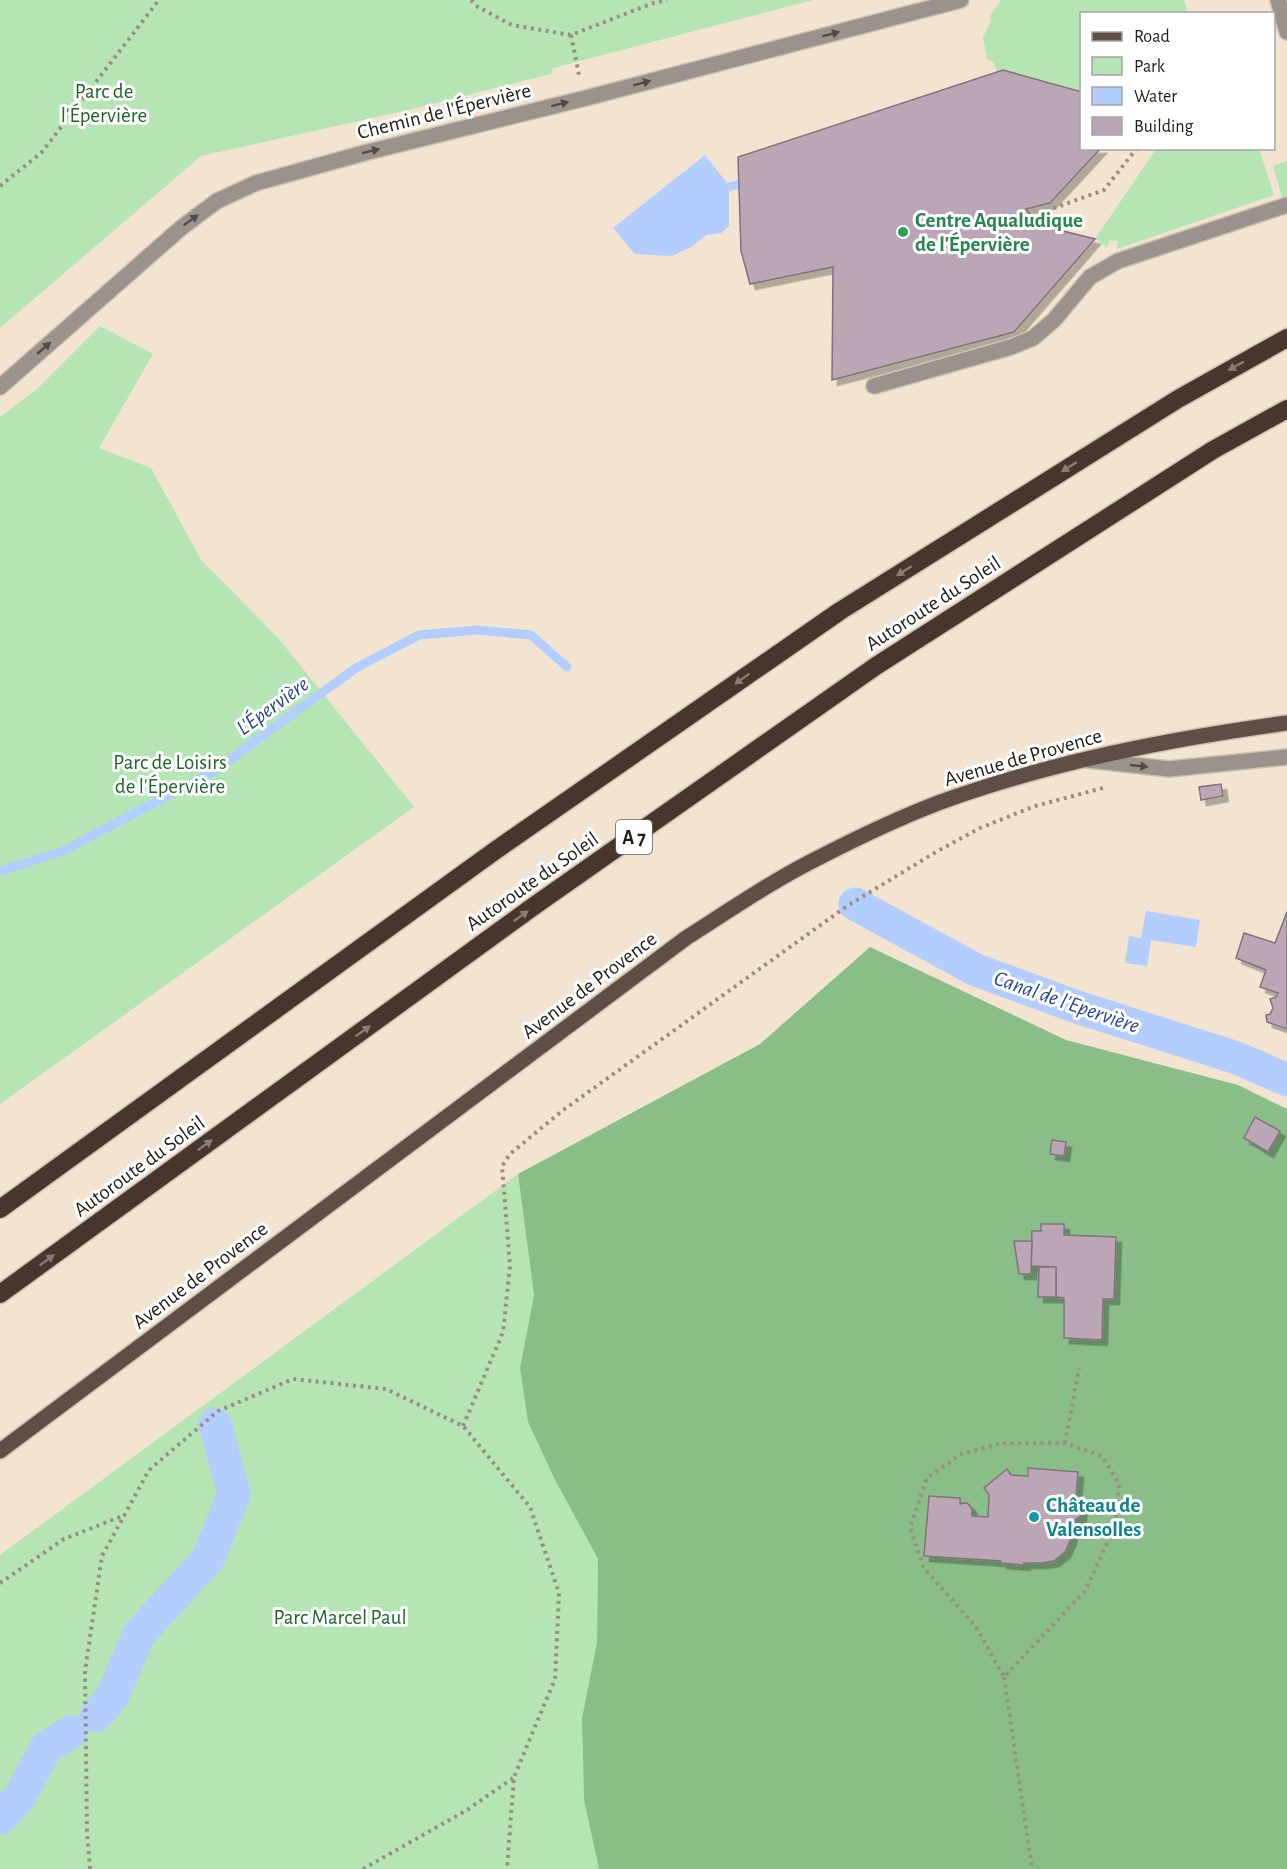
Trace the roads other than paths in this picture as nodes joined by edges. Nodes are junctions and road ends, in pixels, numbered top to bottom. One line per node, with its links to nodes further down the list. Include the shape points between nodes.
1 (961, 0): 7 (street, Chemin de l'Épervière, one-way to 1, via 181,228 217,201 256,183)
2 (1278, 0): 3 (street)
3 (1287, 32)
4 (1287, 204): 6 (street, via 1118,261 1090,277 1054,320 1033,338)
5 (1287, 338): 12 (highway, Autoroute du Soleil, one-way to 12, via 1178,399 840,610 496,850)
6 (874, 386)
7 (0, 387)
8 (1287, 408): 13 (highway, Autoroute du Soleil / A 7, one-way to 8, via 534,906 876,666 1213,450)
9 (1287, 723): 11 (main road, Avenue de Provence, via 1208,734)
10 (1287, 757): 11 (street, one-way to 10, via 1169,769)
11 (1081, 760): 14 (main road, Avenue de Provence, via 1001,782 874,831 820,856 686,938)
12 (0, 1209)
13 (0, 1294)
14 (0, 1451)

